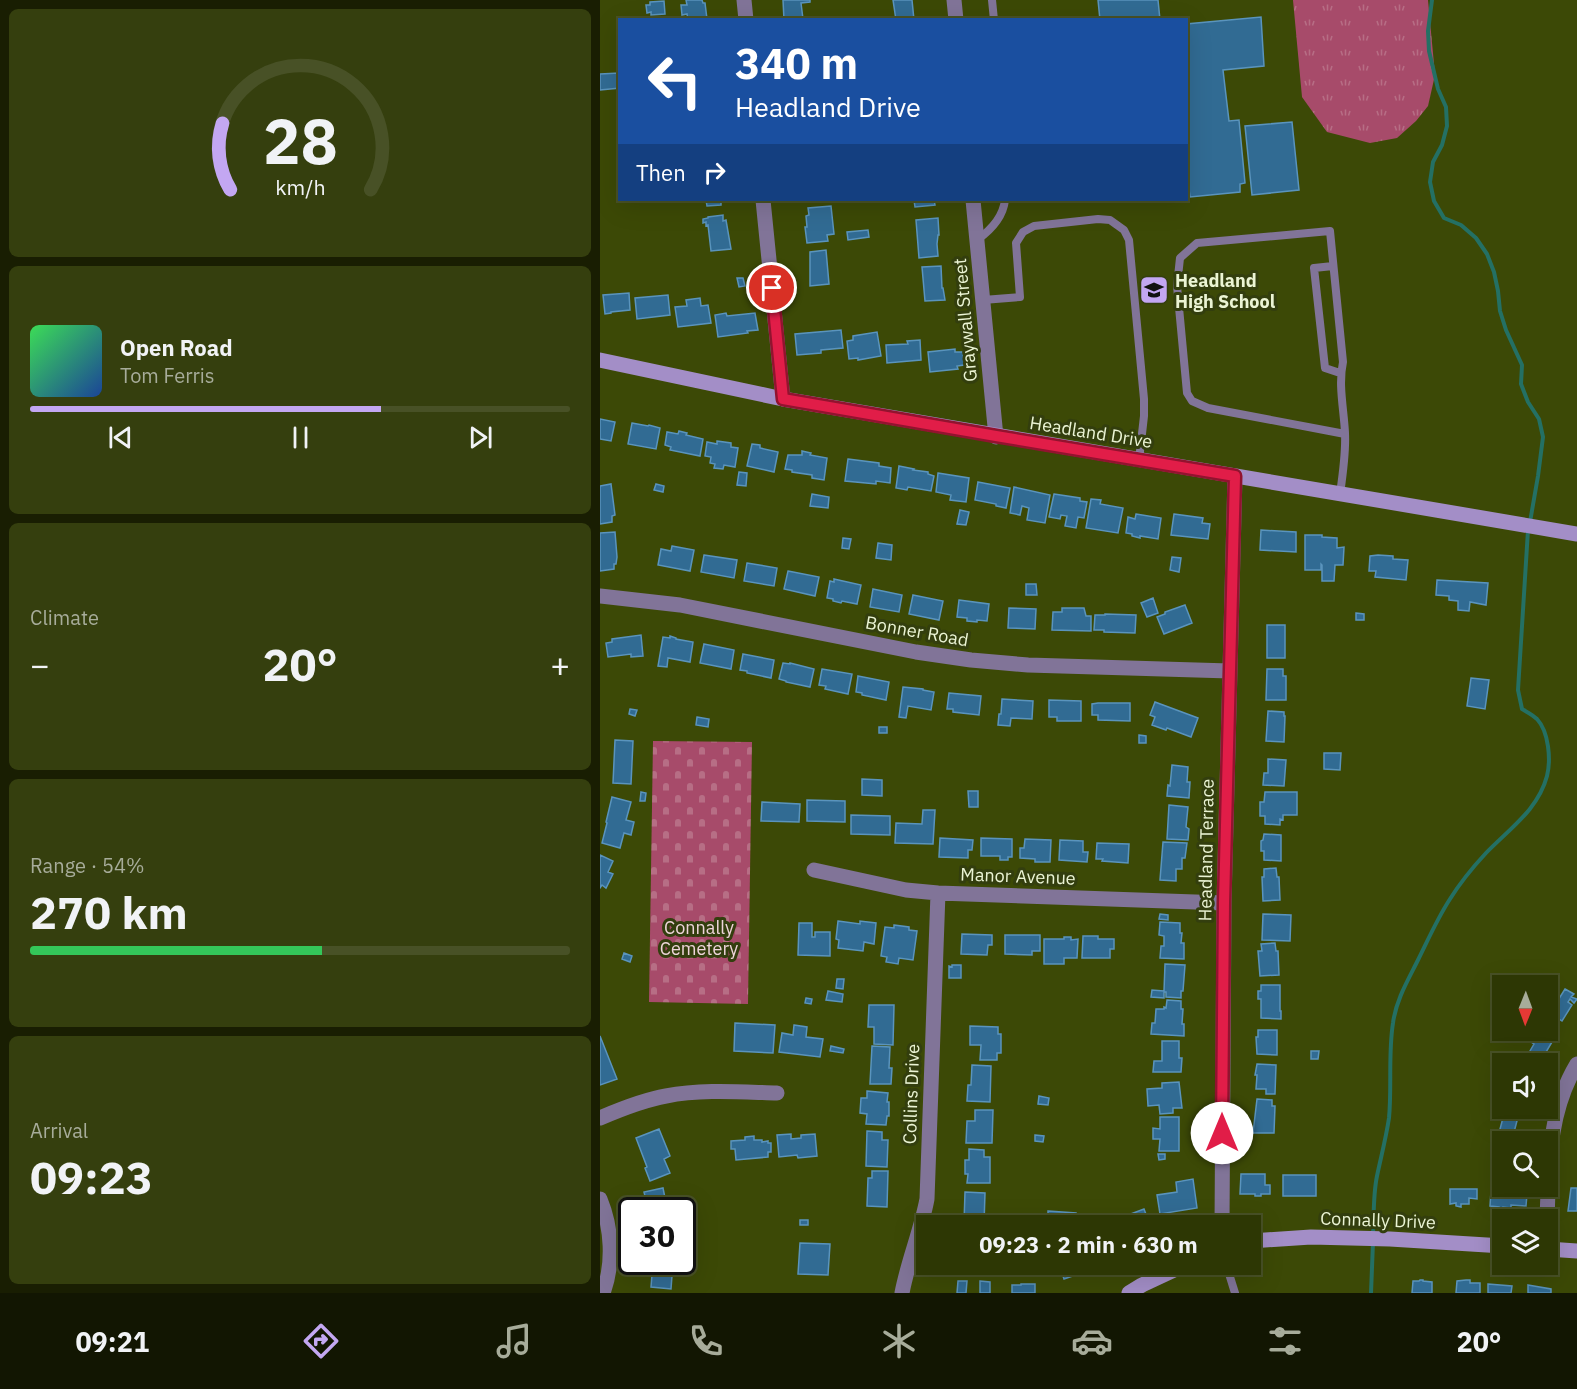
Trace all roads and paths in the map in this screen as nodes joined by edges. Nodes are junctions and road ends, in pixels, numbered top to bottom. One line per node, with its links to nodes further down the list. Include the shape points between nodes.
1 (744, 0): 4 (street)
2 (954, 0): 5 (street)
3 (992, 0): 6 (lane)
4 (746, 18)
5 (956, 18)
6 (994, 18)
7 (763, 201): 15 (street)
8 (973, 201): 10 (street, Graywall Street)
9 (1005, 201): 10 (lane, via 991,230)
10 (977, 240): 12 (street, Graywall Street)
11 (1333, 266): 14 (lane, via 1343,362); 14 (lane, via 1314,268 1325,368); 16 (lane, via 1330,231 1197,243 1180,258 1177,286 1187,393 1192,401 1208,408)
12 (983, 300): 17 (street, Graywall Street); 18 (lane, via 1020,297 1016,243 1023,232 1034,226 1098,219 1110,220 1124,230 1129,240 1144,399)
13 (600, 360): 15 (main road, Headland Drive)
14 (1340, 373): 16 (lane)
15 (783, 399): 17 (main road, Headland Drive)
16 (1345, 434): 20 (lane)
17 (996, 436): 18 (main road, Headland Drive)
18 (1139, 460): 19 (main road, Headland Drive)
19 (1235, 476): 20 (main road, Headland Drive); 23 (street, Headland Terrace)
20 (1340, 494): 21 (main road, Headland Drive)
21 (1577, 534)
22 (600, 596): 23 (street, Bonner Road, via 680,605 971,660)
23 (1230, 671): 26 (street, Headland Terrace)
24 (814, 870): 25 (street, Manor Avenue)
25 (938, 893): 26 (street, Manor Avenue); 40 (street, Collins Drive, via 927,1199)
26 (1224, 903): 32 (street, Headland Terrace)
27 (1577, 1064): 31 (street, via 1557,1109 1550,1147)
28 (777, 1093): 29 (street, via 664,1096)
29 (600, 1118)
30 (600, 1199): 39 (street, via 610,1234 610,1265)
31 (1547, 1209)
32 (1221, 1215)
33 (1261, 1240): 34 (main road, Connally Drive, via 1311,1237)
34 (1492, 1245)
35 (1558, 1250): 36 (main road)
36 (1577, 1251)
37 (1162, 1275): 41 (main road)
38 (1229, 1275): 42 (lane)
39 (603, 1293)
40 (902, 1293)
41 (1129, 1293)
42 (1235, 1293)

